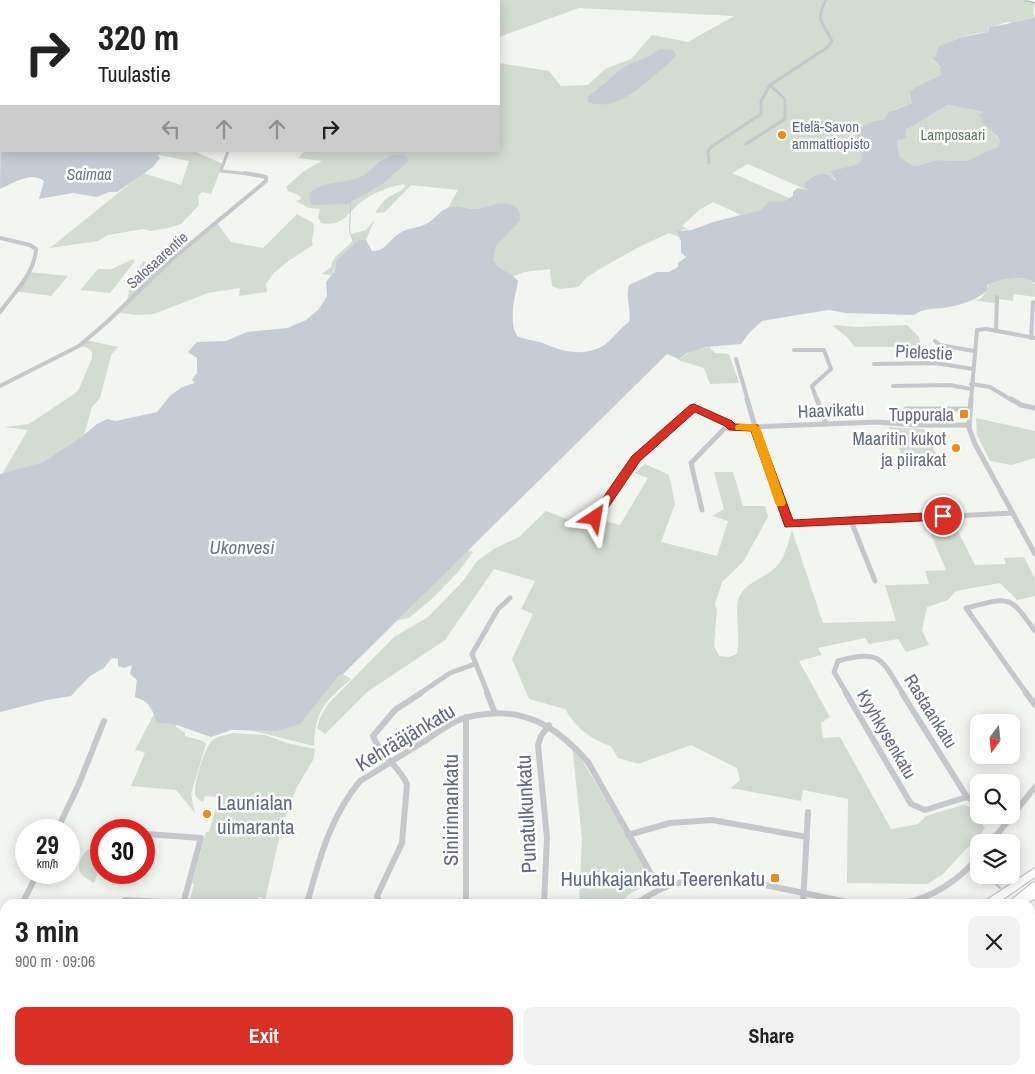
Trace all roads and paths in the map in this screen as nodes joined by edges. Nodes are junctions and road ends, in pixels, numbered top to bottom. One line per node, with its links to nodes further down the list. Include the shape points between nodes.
1 (826, 0): 4 (street, via 818,15 832,41 828,47)
2 (1028, 0): 3 (main road)
3 (1035, 1)
4 (770, 85): 5 (street, via 785,98 785,119); 7 (street, via 761,101 762,114 711,147)
5 (746, 144)
6 (228, 152): 20 (street, Salosaarentie, via 221,171 262,175 266,182 170,260 79,346)
7 (709, 163)
8 (0, 238): 11 (street, via 30,245 37,254)
9 (997, 297): 12 (street)
10 (1033, 302): 13 (street)
11 (0, 312)
12 (996, 330): 13 (street); 16 (street, via 977,330)
13 (1033, 338)
14 (935, 341): 16 (street, via 940,345)
15 (794, 350): 26 (street, via 824,350 831,369 812,386)
16 (974, 351): 19 (street)
17 (736, 359): 28 (street)
18 (874, 364): 19 (street, Pielestie, via 935,363)
19 (973, 370): 22 (street)
20 (0, 386)
21 (894, 386): 22 (street)
22 (971, 387): 23 (street); 24 (street, via 990,387 1021,405)
23 (969, 408): 25 (street); 27 (street)
24 (1035, 408)
25 (906, 409)
26 (826, 424): 27 (street, Haavikatu); 28 (street, Haavikatu)
27 (969, 425): 31 (street)
28 (755, 427): 29 (street, Haavikatu); 33 (street, via 788,524)
29 (732, 428): 30 (street, via 725,428 692,464); 32 (street, via 694,407 636,458)
30 (702, 510)
31 (1013, 513): 33 (street); 34 (street)
32 (595, 518)
33 (851, 521): 35 (street)
34 (1035, 554)
35 (875, 581)
36 (510, 598): 39 (street, via 498,609 476,645 472,654)
37 (1035, 630): 40 (street, via 1009,602 1002,600 966,608)
38 (877, 656): 47 (street, Rastaankatu); 47 (street, Kyyhkysenkatu, via 868,654 838,661 834,672 911,804 925,810)
39 (475, 664): 41 (street); 45 (street, via 450,674 403,705 374,733 373,740)
40 (1035, 703)
41 (495, 712): 42 (street, Kehrääjänkatu); 44 (street, Kehrääjänkatu, via 520,714)
42 (466, 717): 45 (street, Kehrääjänkatu); 67 (street, Sinirinnankatu)
43 (104, 721): 51 (street)
44 (549, 725): 55 (street, Kehrääjänkatu, via 575,745 588,762); 68 (street, Punatulkunkatu, via 538,746 547,838)
45 (391, 762): 65 (street, Kehrääjänkatu, via 360,782 346,797 330,828); 66 (street, via 407,784 402,843)
46 (1035, 786): 49 (street)
47 (967, 797): 48 (street, Rastaankatu)
48 (970, 799)
49 (1020, 805)
50 (808, 812): 56 (street)
51 (62, 819)
52 (1005, 824): 53 (street)
53 (997, 834)
54 (155, 835): 64 (street, via 201,838)
55 (628, 835): 56 (street, via 670,823 712,820); 61 (street, Kehrääjänkatu)
56 (807, 837): 62 (street)
57 (970, 868): 72 (street, via 948,888)
58 (1035, 872): 73 (highway)
59 (32, 884): 63 (street)
60 (1035, 886): 74 (highway)
61 (659, 888): 62 (street, via 692,878 711,877 731,878); 69 (street)
62 (804, 894): 70 (street); 71 (street)
63 (24, 899)
64 (184, 899)
65 (309, 899)
66 (378, 899)
67 (466, 899)
68 (544, 899)
69 (643, 899)
70 (804, 899)
71 (830, 899)
72 (924, 899)
73 (995, 899)
74 (1020, 899)

